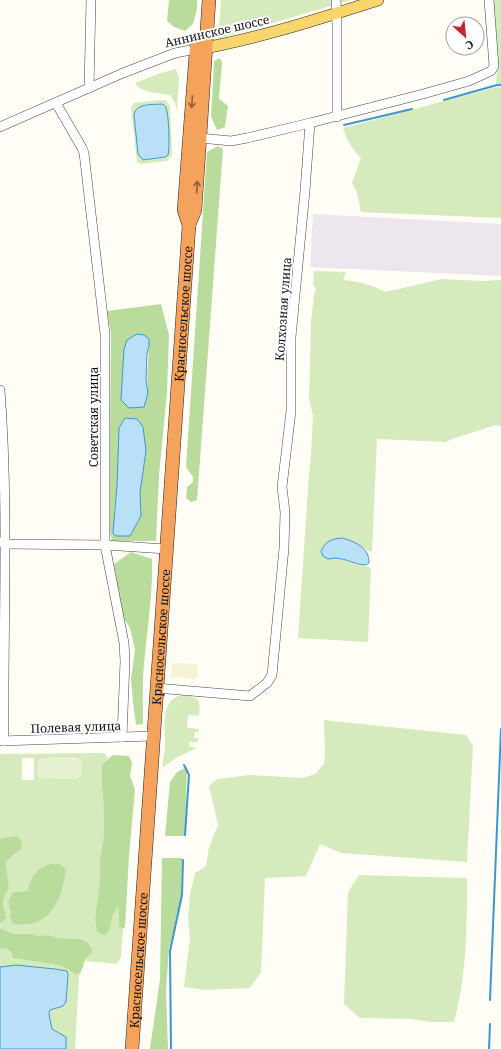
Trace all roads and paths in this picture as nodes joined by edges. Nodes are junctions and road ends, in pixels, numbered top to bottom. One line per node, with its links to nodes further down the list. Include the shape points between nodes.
1 (91, 0): 9 (street)
2 (200, 0): 8 (highway, Красносельское шоссе)
3 (209, 0): 8 (highway, Красносельское шоссе)
4 (336, 0): 7 (street)
5 (378, 0): 7 (main road, Аннинское шоссе)
6 (489, 0): 11 (street, via 494,66 491,71 477,78)
7 (336, 14): 8 (main road, Аннинское шоссе, via 259,36); 11 (street)
8 (201, 48): 9 (street, Аннинское шоссе, via 175,53); 14 (highway, Красносельское шоссе); 15 (highway, Красносельское шоссе, one-way to 15, via 184,210)
9 (89, 88): 10 (street, Аннинское шоссе)
10 (56, 103): 13 (street, Аннинское шоссе); 18 (street, Советская улица, via 84,153 90,196 105,334)
11 (337, 117): 12 (street)
12 (310, 123): 14 (street, via 231,141); 20 (street, Колхозная улица, via 291,337 291,411 282,487 285,512 284,548 272,675 267,683 250,696)
13 (0, 127)
14 (200, 138): 15 (highway, Красносельское шоссе, one-way to 14, via 195,210)
15 (189, 225): 19 (highway, Красносельское шоссе)
16 (0, 390): 17 (street, via 3,434)
17 (3, 543): 18 (street); 23 (street)
18 (105, 545): 19 (street); 22 (street, Советская улица, via 124,643)
19 (166, 548): 20 (highway, Красносельское шоссе)
20 (156, 688): 21 (highway, Красносельское шоссе)
21 (153, 736): 22 (street, Полевая улица); 24 (highway, Красносельское шоссе)
22 (122, 737): 23 (street, Полевая улица)
23 (2, 741)
24 (132, 1049)

